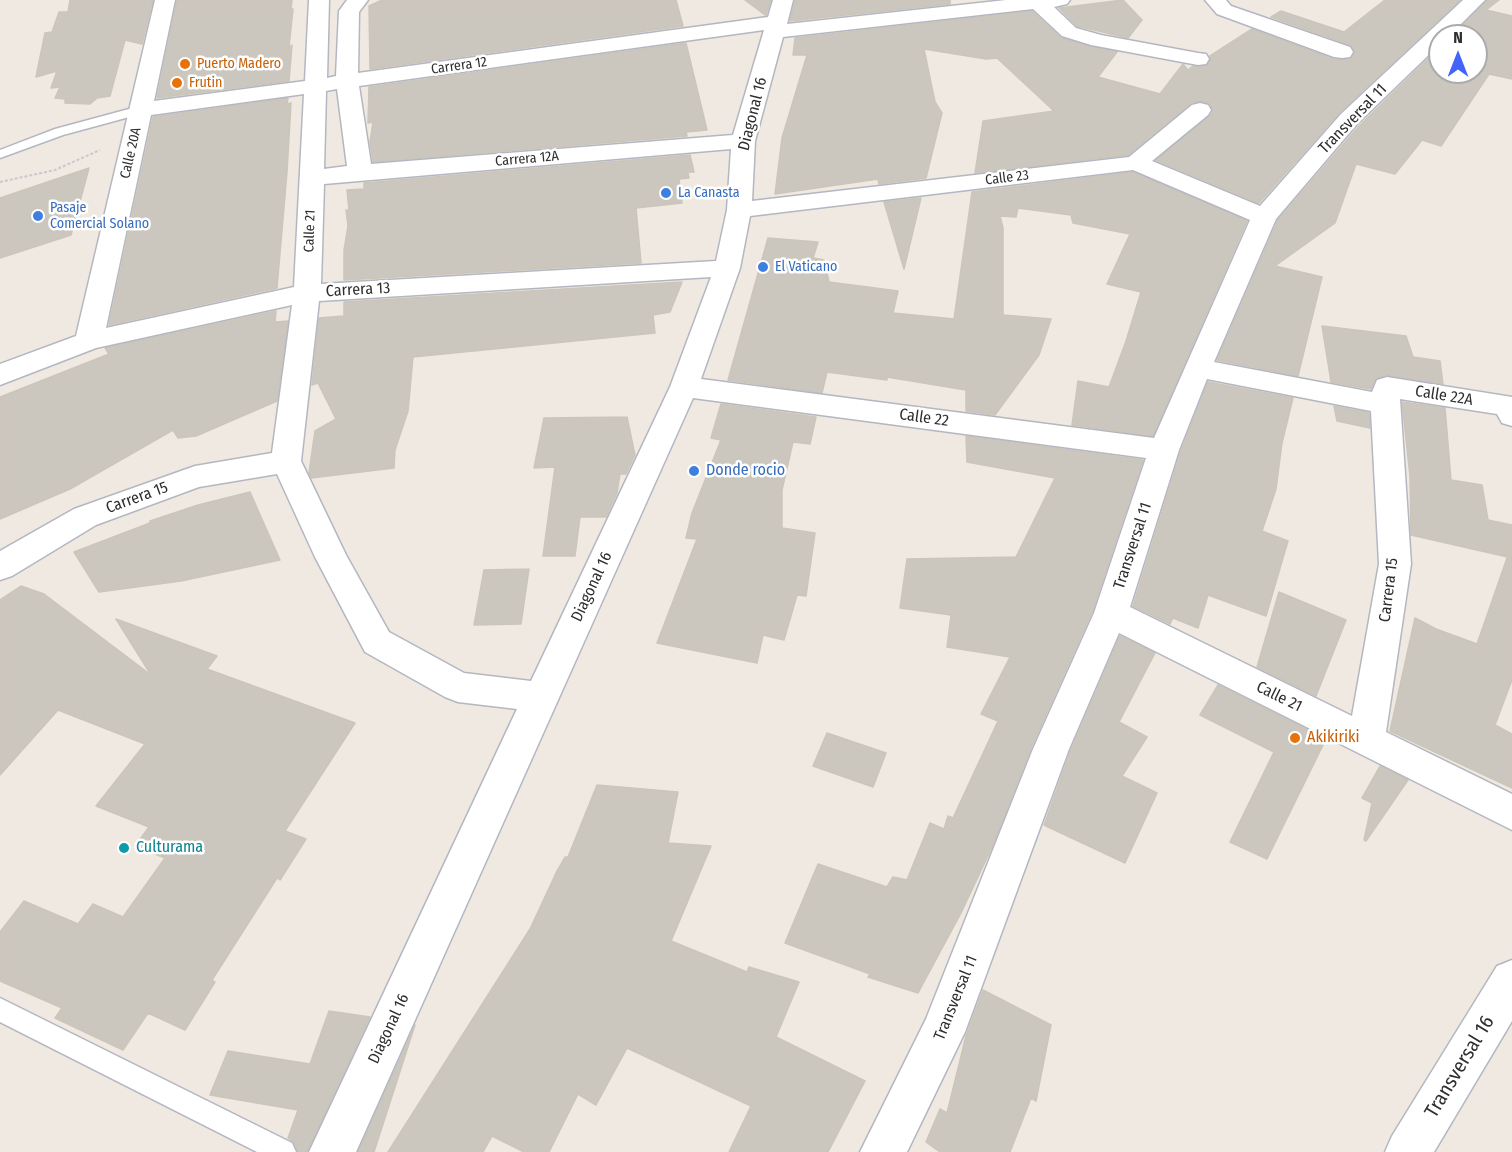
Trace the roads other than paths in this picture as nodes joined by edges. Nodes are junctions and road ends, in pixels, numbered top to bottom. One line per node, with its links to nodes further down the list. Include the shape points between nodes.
1 (165, 0): 14 (street, Calle 20A)
2 (319, 0): 13 (street, Calle 21)
3 (358, 0): 12 (street, via 349,11)
4 (783, 0): 9 (street, Diagonal 16)
5 (1060, 0): 8 (street, Carrera 12)
6 (1215, 0): 10 (street, via 1224,10)
7 (1475, 0): 22 (street, Transversal 11, via 1350,119)
8 (1038, 3): 9 (street, Carrera 12); 11 (street, via 1069,32)
9 (776, 27): 12 (street, Carrera 12); 16 (street, Diagonal 16)
10 (1342, 52)
11 (1198, 59)
12 (347, 81): 13 (street, Carrera 12); 19 (street)
13 (315, 86): 14 (street, Carrera 12); 20 (street, Calle 21)
14 (141, 110): 17 (lane, via 59,132); 25 (street, Calle 20A)
15 (1200, 110): 18 (street)
16 (743, 141): 19 (street, Carrera 12A); 21 (street, Diagonal 16)
17 (0, 154)
18 (1136, 163): 21 (street, Calle 23); 22 (street, Calle 23)
19 (360, 172): 20 (street, Carrera 12A)
20 (312, 178): 24 (street, Calle 21)
21 (739, 210): 23 (street, Diagonal 16)
22 (1264, 217): 26 (street, Transversal 11)
23 (727, 268): 24 (street, Carrera 13); 28 (street, Diagonal 16)
24 (307, 292): 25 (street, Carrera 13); 32 (street, Calle 21)
25 (88, 341): 27 (street, Carrera 13)
26 (1197, 368): 29 (street); 31 (street, Transversal 11)
27 (0, 375)
28 (684, 387): 31 (street, Calle 22); 35 (street, Diagonal 16)
29 (1385, 404): 30 (street, Calle 22A, via 1387,387 1509,406); 36 (street, Carrera 15, via 1395,564)
30 (1512, 416)
31 (1164, 450): 34 (street, Transversal 11)
32 (286, 461): 33 (street, Carrera 15, via 195,477 85,517); 35 (street, via 330,557 377,642 458,687)
33 (0, 567)
34 (1111, 613): 36 (street, Calle 21); 42 (street, Transversal 11, via 1051,749 943,1032)
35 (541, 697): 41 (street, Diagonal 16)
36 (1365, 740): 37 (street, Calle 21)
37 (1512, 813)
38 (1512, 981): 43 (street, Transversal 16)
39 (0, 1010): 40 (lane)
40 (283, 1152)
41 (332, 1152)
42 (883, 1152)
43 (1408, 1152)

